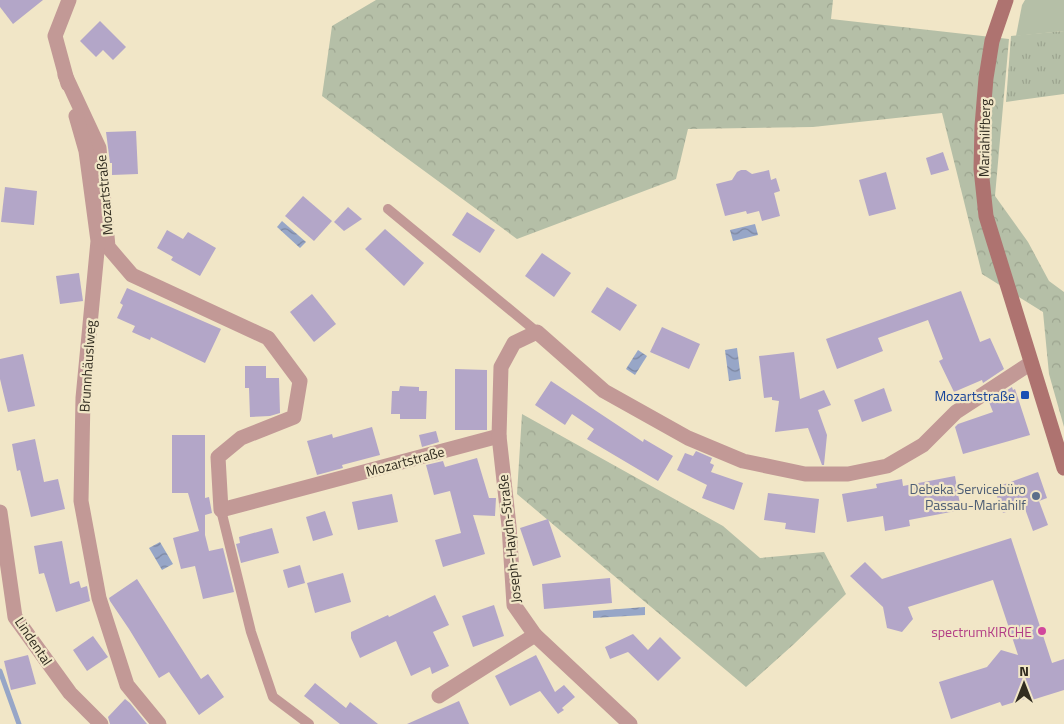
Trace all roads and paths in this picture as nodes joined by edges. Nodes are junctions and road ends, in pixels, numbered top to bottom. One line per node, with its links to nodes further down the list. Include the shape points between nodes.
1 (69, 0): 3 (street, Brunnhäuslweg, via 55,36)
2 (1006, 0): 6 (main road, Mariahilfberg, via 992,41 986,78 981,169 986,216)
3 (65, 74): 9 (street, Mozartstraße, via 99,148 108,247 132,275 268,338 300,382 294,417 242,438 218,457); 14 (street, Brunnhäuslweg, via 86,151 98,241 83,398 81,501 100,598 127,685)
4 (388, 209): 5 (lane)
5 (537, 332): 6 (street, via 604,391 688,438 744,461 805,474 848,474 887,466 923,445 956,412); 7 (street, via 514,343 501,367)
6 (1031, 363): 8 (main road, Mariahilfberg)
7 (499, 436): 9 (street, Mozartstraße); 11 (street, Joseph-Haydn-Straße, via 514,605)
8 (1064, 468)
9 (221, 510): 15 (lane, via 251,632 273,697)
10 (0, 512): 13 (street, Lindental, via 16,616 70,693)
11 (535, 635): 12 (street); 16 (street, Joseph-Haydn-Straße)
12 (439, 696)
13 (101, 724)
14 (158, 724)
15 (308, 724)
16 (630, 724)

